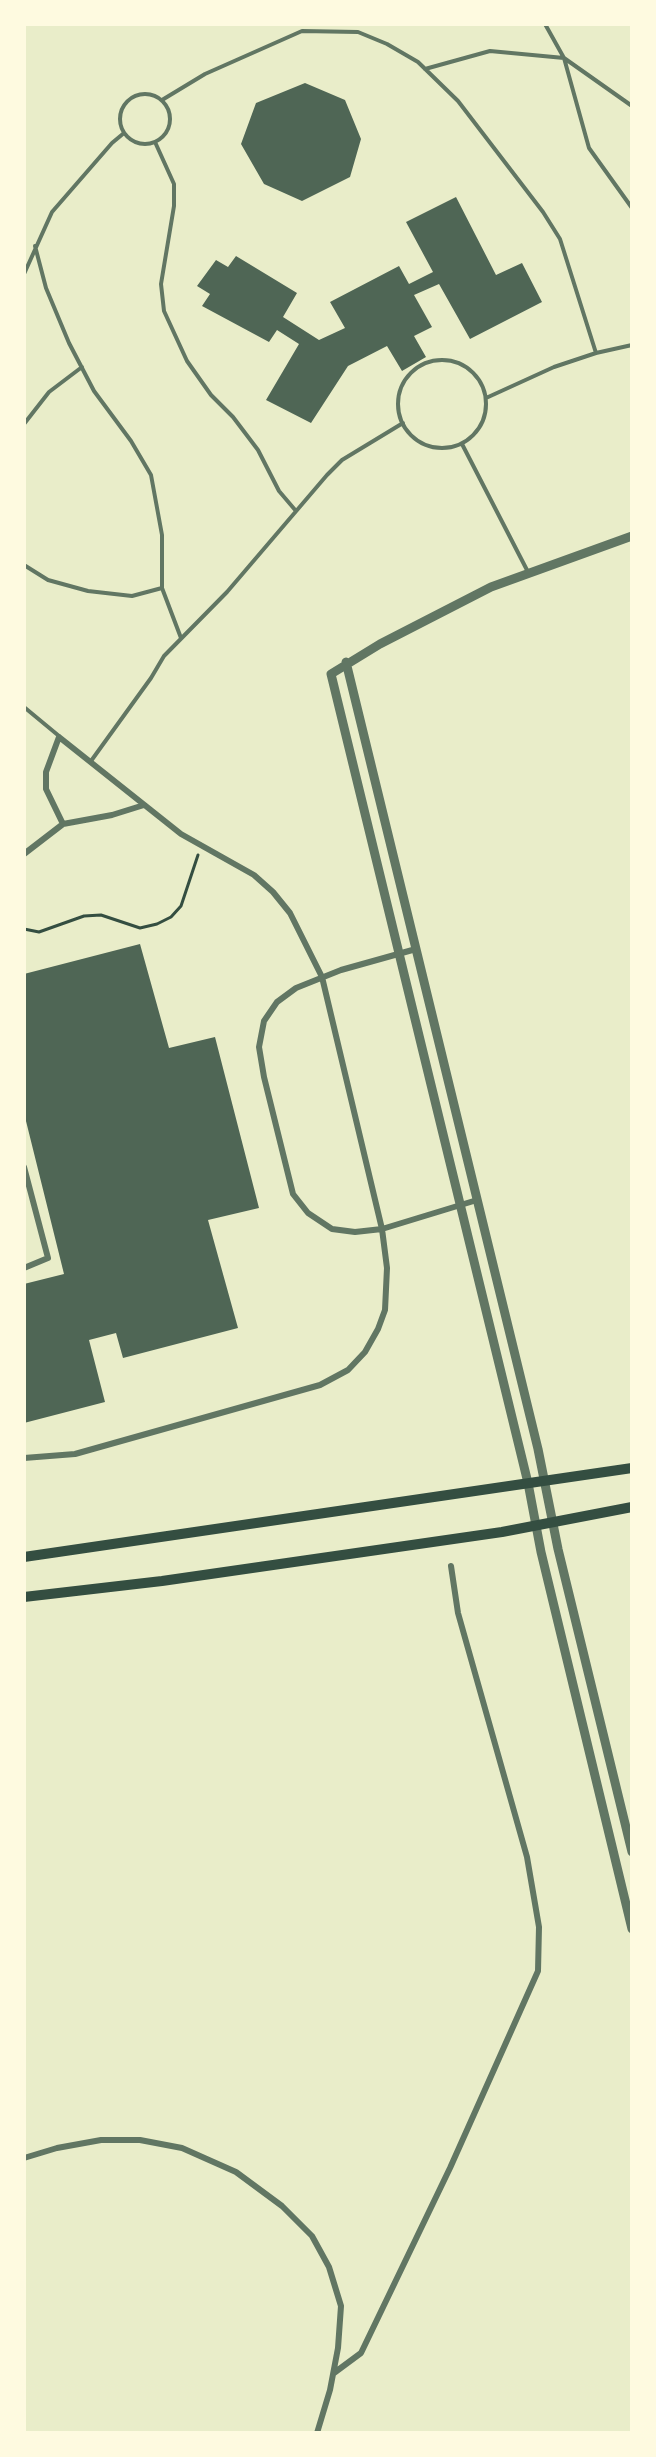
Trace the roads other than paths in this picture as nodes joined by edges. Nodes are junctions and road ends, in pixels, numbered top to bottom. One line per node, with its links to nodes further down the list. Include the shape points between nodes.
1 (545, 24): 2 (lane)
2 (564, 58): 3 (lane, via 490,51); 5 (lane); 8 (lane, via 590,148)
3 (425, 69): 4 (lane, via 387,44 358,32 302,31 205,74); 12 (lane, via 490,140 560,239)
4 (162, 100): 6 (lane, via 147,93 131,97 119,118); 7 (lane, via 170,123 162,138)
5 (632, 106)
6 (124, 133): 7 (lane, via 138,143); 9 (lane, via 52,212)
7 (154, 142): 18 (lane, via 174,184 161,284 164,311 187,361 258,450 279,491)
8 (632, 208)
9 (35, 246): 10 (lane); 13 (lane, via 46,288)
10 (24, 274)
11 (632, 345): 12 (lane)
12 (596, 352): 14 (lane)
13 (82, 367): 16 (lane, via 50,392); 22 (lane, via 152,475 162,535)
14 (485, 398): 15 (lane, via 480,379 470,369 451,360 430,361 406,377 400,390 398,404); 17 (lane, via 483,422)
15 (403, 423): 17 (lane, via 418,441 432,447); 18 (lane, via 342,459)
16 (24, 424)
17 (462, 444): 21 (lane)
18 (296, 511): 23 (lane, via 227,592)
19 (632, 536): 21 (street)
20 (24, 565): 22 (lane, via 48,580 88,591 132,596)
21 (528, 572): 24 (street, via 450,606)
22 (162, 588): 23 (lane)
23 (181, 638): 27 (lane, via 164,656)
24 (346, 662): 31 (street); 32 (street, via 331,674)
25 (24, 707): 26 (lane)
26 (59, 737): 27 (street); 29 (street, via 46,772 46,789)
27 (91, 761): 28 (street)
28 (144, 805): 29 (street); 33 (street, via 181,834 254,875 273,892 290,913)
29 (63, 824): 30 (street)
30 (24, 854)
31 (416, 949): 32 (street); 35 (street)
32 (398, 954): 33 (street); 36 (street)
33 (322, 977): 37 (street); 37 (street, via 290,992 277,1002 264,1021 259,1047 264,1077 292,1194 308,1213 332,1229)
34 (24, 1167): 38 (street, via 48,1258)
35 (477, 1200): 36 (street); 41 (street)
36 (459, 1206): 37 (street); 42 (street)
37 (382, 1229): 39 (street, via 387,1268 385,1310 365,1352 348,1370 320,1385 75,1454)
38 (24, 1268)
39 (24, 1458)
40 (632, 1467): 41 (main road)
41 (546, 1480): 42 (main road); 44 (street)
42 (528, 1483): 45 (street); 46 (main road)
43 (632, 1508): 44 (main road)
44 (553, 1522): 45 (main road); 49 (street)
45 (536, 1525): 48 (main road, via 162,1581); 50 (street)
46 (24, 1557)
47 (451, 1566): 52 (street, via 458,1613 527,1857 539,1927 538,1971 361,2353)
48 (24, 1597)
49 (632, 1852)
50 (632, 1929)
51 (24, 2158): 52 (street, via 101,2140 140,2140 182,2148 236,2172 282,2206 312,2236 329,2267 340,2306)
52 (334, 2373): 53 (street)
53 (317, 2433)

